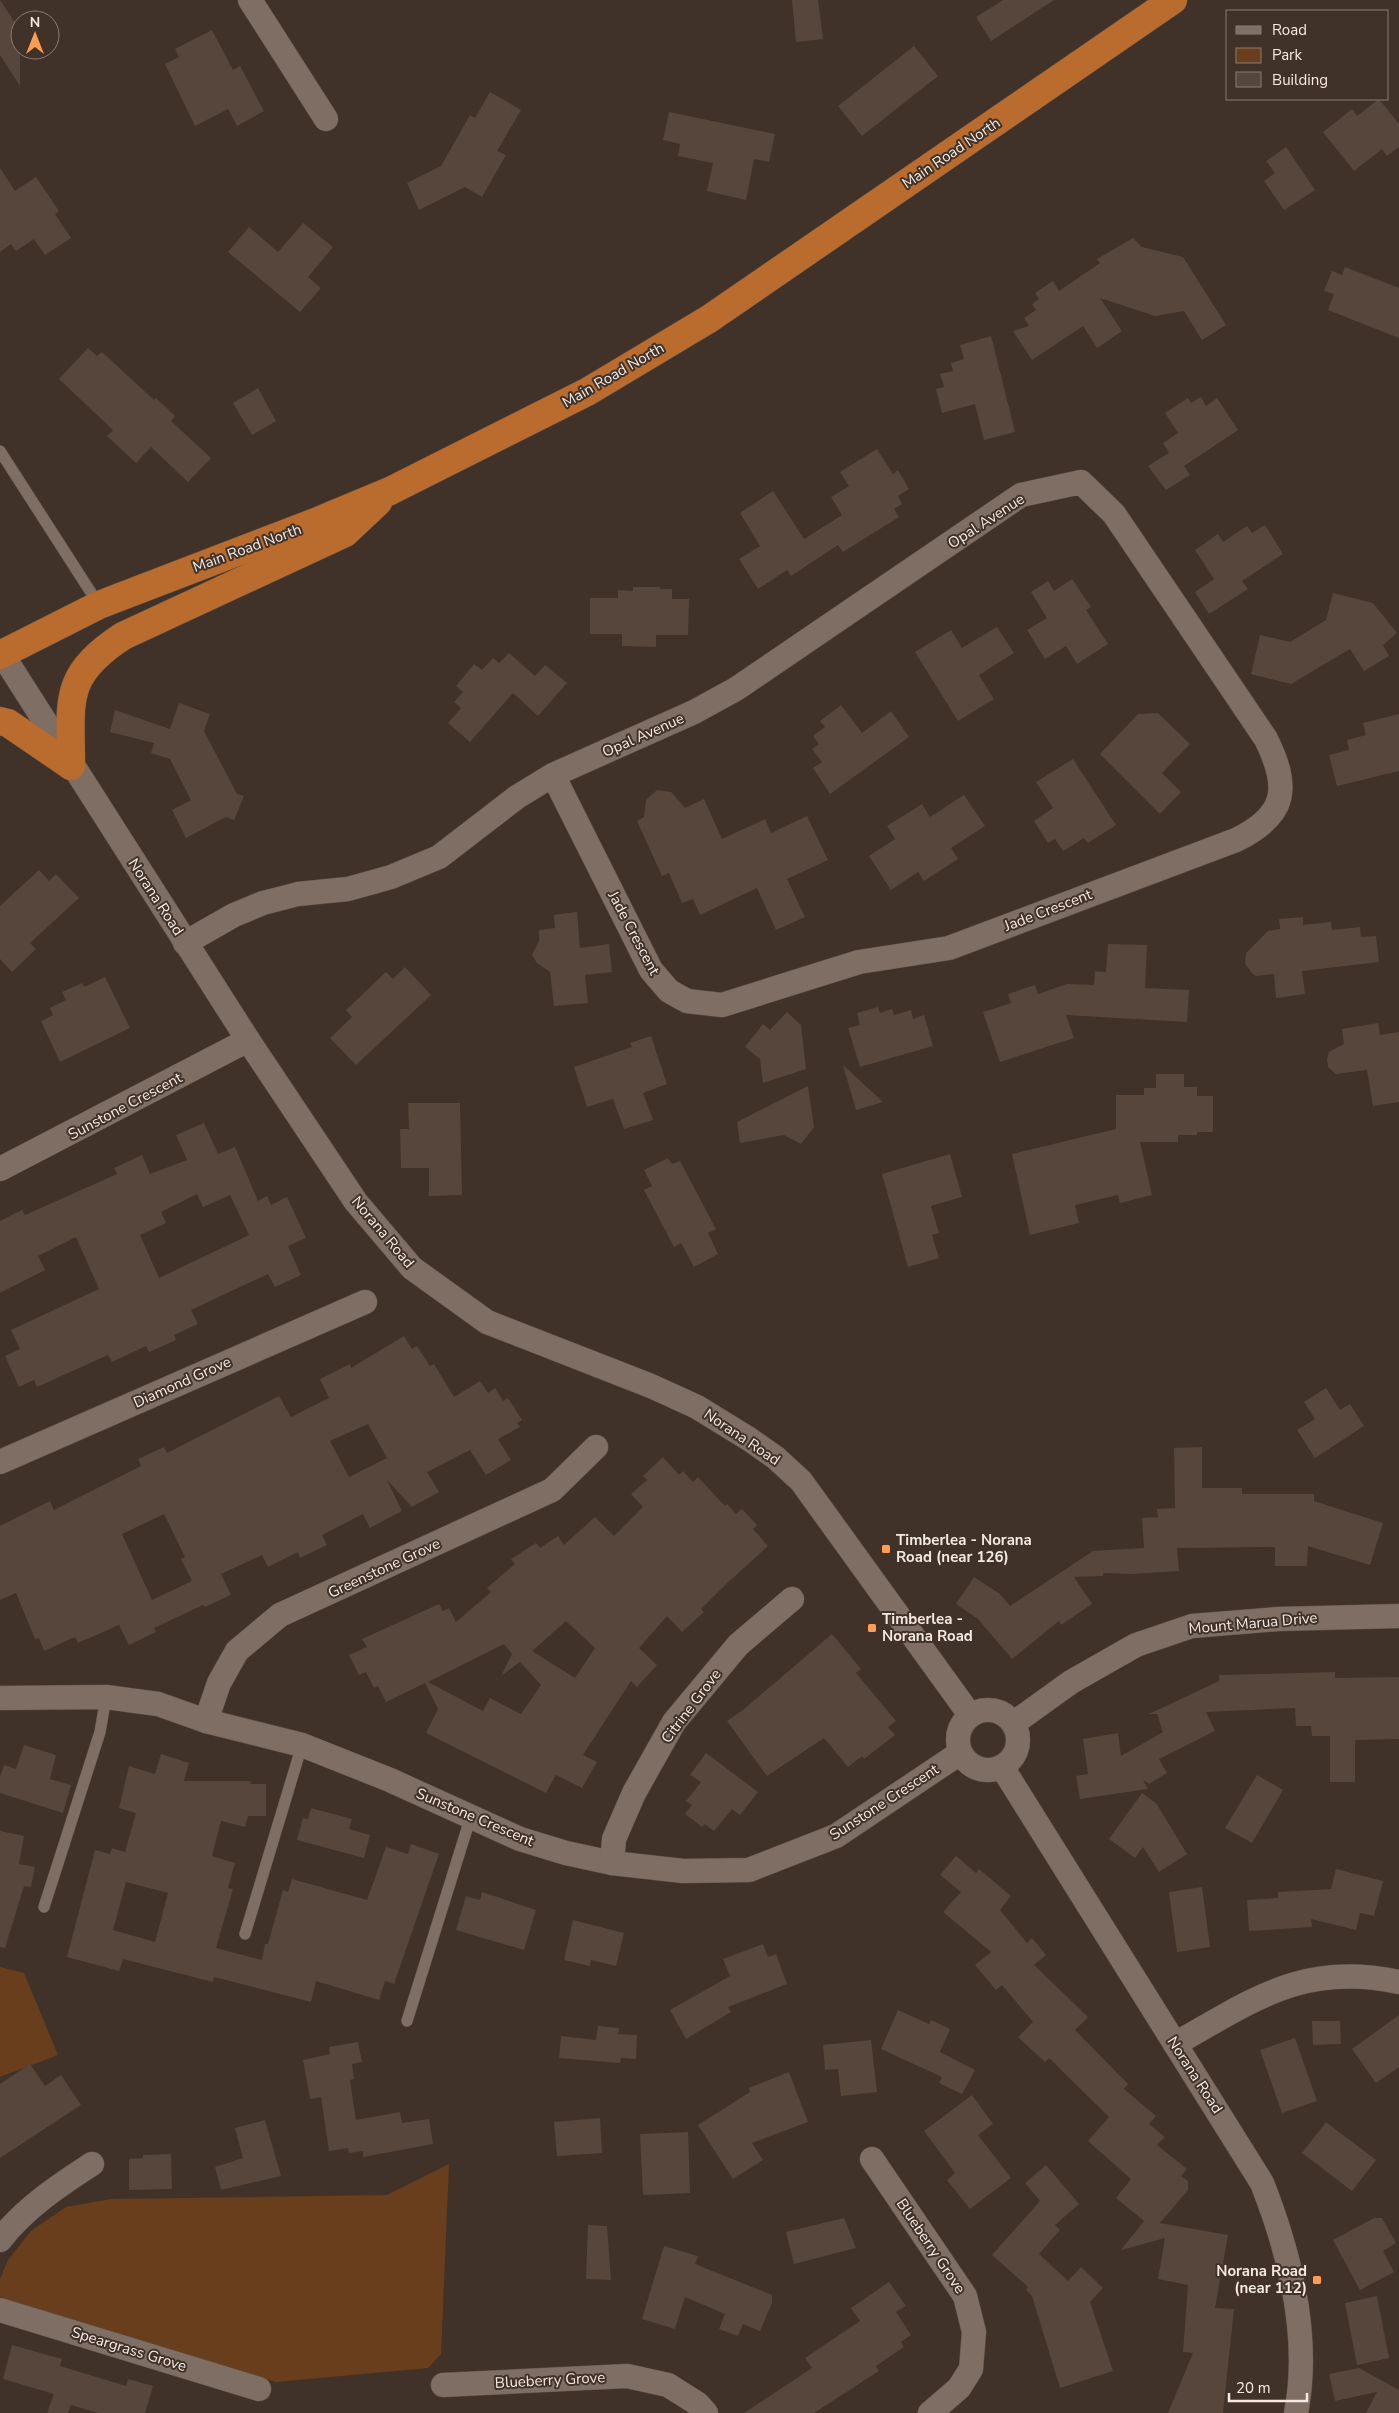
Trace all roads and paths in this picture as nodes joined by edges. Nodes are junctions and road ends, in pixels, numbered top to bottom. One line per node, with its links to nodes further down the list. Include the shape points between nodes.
1 (250, 0): 3 (street)
2 (1173, 0): 6 (highway, Main Road North, via 709,319 587,392)
3 (326, 119)
4 (0, 451): 7 (lane)
5 (1081, 482): 11 (street, Opal Avenue, via 1021,495 736,689 694,712); 11 (street, Jade Crescent, via 1114,514 1266,739 1278,762 1280,802 1269,820 1254,831 949,948 859,962 722,1005 705,1004 687,1001 669,991 651,970)
6 (390, 491): 7 (highway, Main Road North); 10 (highway, via 345,533 124,636 102,650 86,666 76,683 71,704)
7 (99, 604): 8 (highway, Main Road North)
8 (1, 655): 10 (street, Norana Road)
9 (0, 721): 10 (highway, via 8,723)
10 (71, 766): 12 (street, Norana Road)
11 (553, 775): 12 (street, Opal Avenue, via 517,797 439,856 391,877 348,889 298,894 263,903 234,915)
12 (185, 943): 13 (street, Norana Road)
13 (248, 1040): 14 (street, Sunstone Crescent); 22 (street, Norana Road, via 356,1202 412,1268 487,1322 697,1407 750,1439 801,1481)
14 (0, 1169)
15 (365, 1302): 17 (street, Diamond Grove)
16 (596, 1447): 23 (street, Greenstone Grove, via 552,1490 280,1615 236,1651 219,1683)
17 (0, 1462)
18 (792, 1599): 29 (street, Citrine Grove, via 738,1645 674,1722 638,1786 614,1839)
19 (1399, 1616): 24 (street, Mount Marua Drive, via 1278,1619 1192,1626 1136,1645 1071,1682)
20 (106, 1697): 21 (street, Sunstone Crescent); 23 (street, Sunstone Crescent, via 158,1704); 30 (lane, via 100,1732)
21 (0, 1698)
22 (970, 1715): 24 (street, via 989,1710 1007,1716); 26 (street, via 958,1732)
23 (206, 1720): 25 (street, Sunstone Crescent)
24 (1014, 1723): 27 (street, via 1018,1732 1018,1748 1011,1761)
25 (302, 1745): 28 (street, Sunstone Crescent); 31 (lane)
26 (960, 1752): 27 (street, via 973,1767 993,1771); 29 (street, Sunstone Crescent, via 836,1836 750,1870 683,1871)
27 (1002, 1767): 34 (street, Norana Road)
28 (471, 1816): 29 (street, Sunstone Crescent, via 520,1839); 33 (lane)
29 (612, 1862)
30 (44, 1907)
31 (245, 1934)
32 (1399, 1982): 34 (street, via 1374,1976 1338,1976 1296,1983 1253,2000)
33 (406, 2021)
34 (1175, 2044): 43 (street, Norana Road, via 1248,2158 1276,2217 1294,2286 1298,2319)
35 (872, 2159): 42 (street, Blueberry Grove, via 965,2296 974,2332 971,2369 960,2388)
36 (92, 2164): 37 (street, via 27,2211)
37 (0, 2240)
38 (0, 2310): 40 (street, Speargrass Grove)
39 (443, 2385): 41 (street, Blueberry Grove, via 627,2376 668,2385)
40 (259, 2389)
41 (706, 2413)
42 (930, 2413)
43 (1296, 2413)

